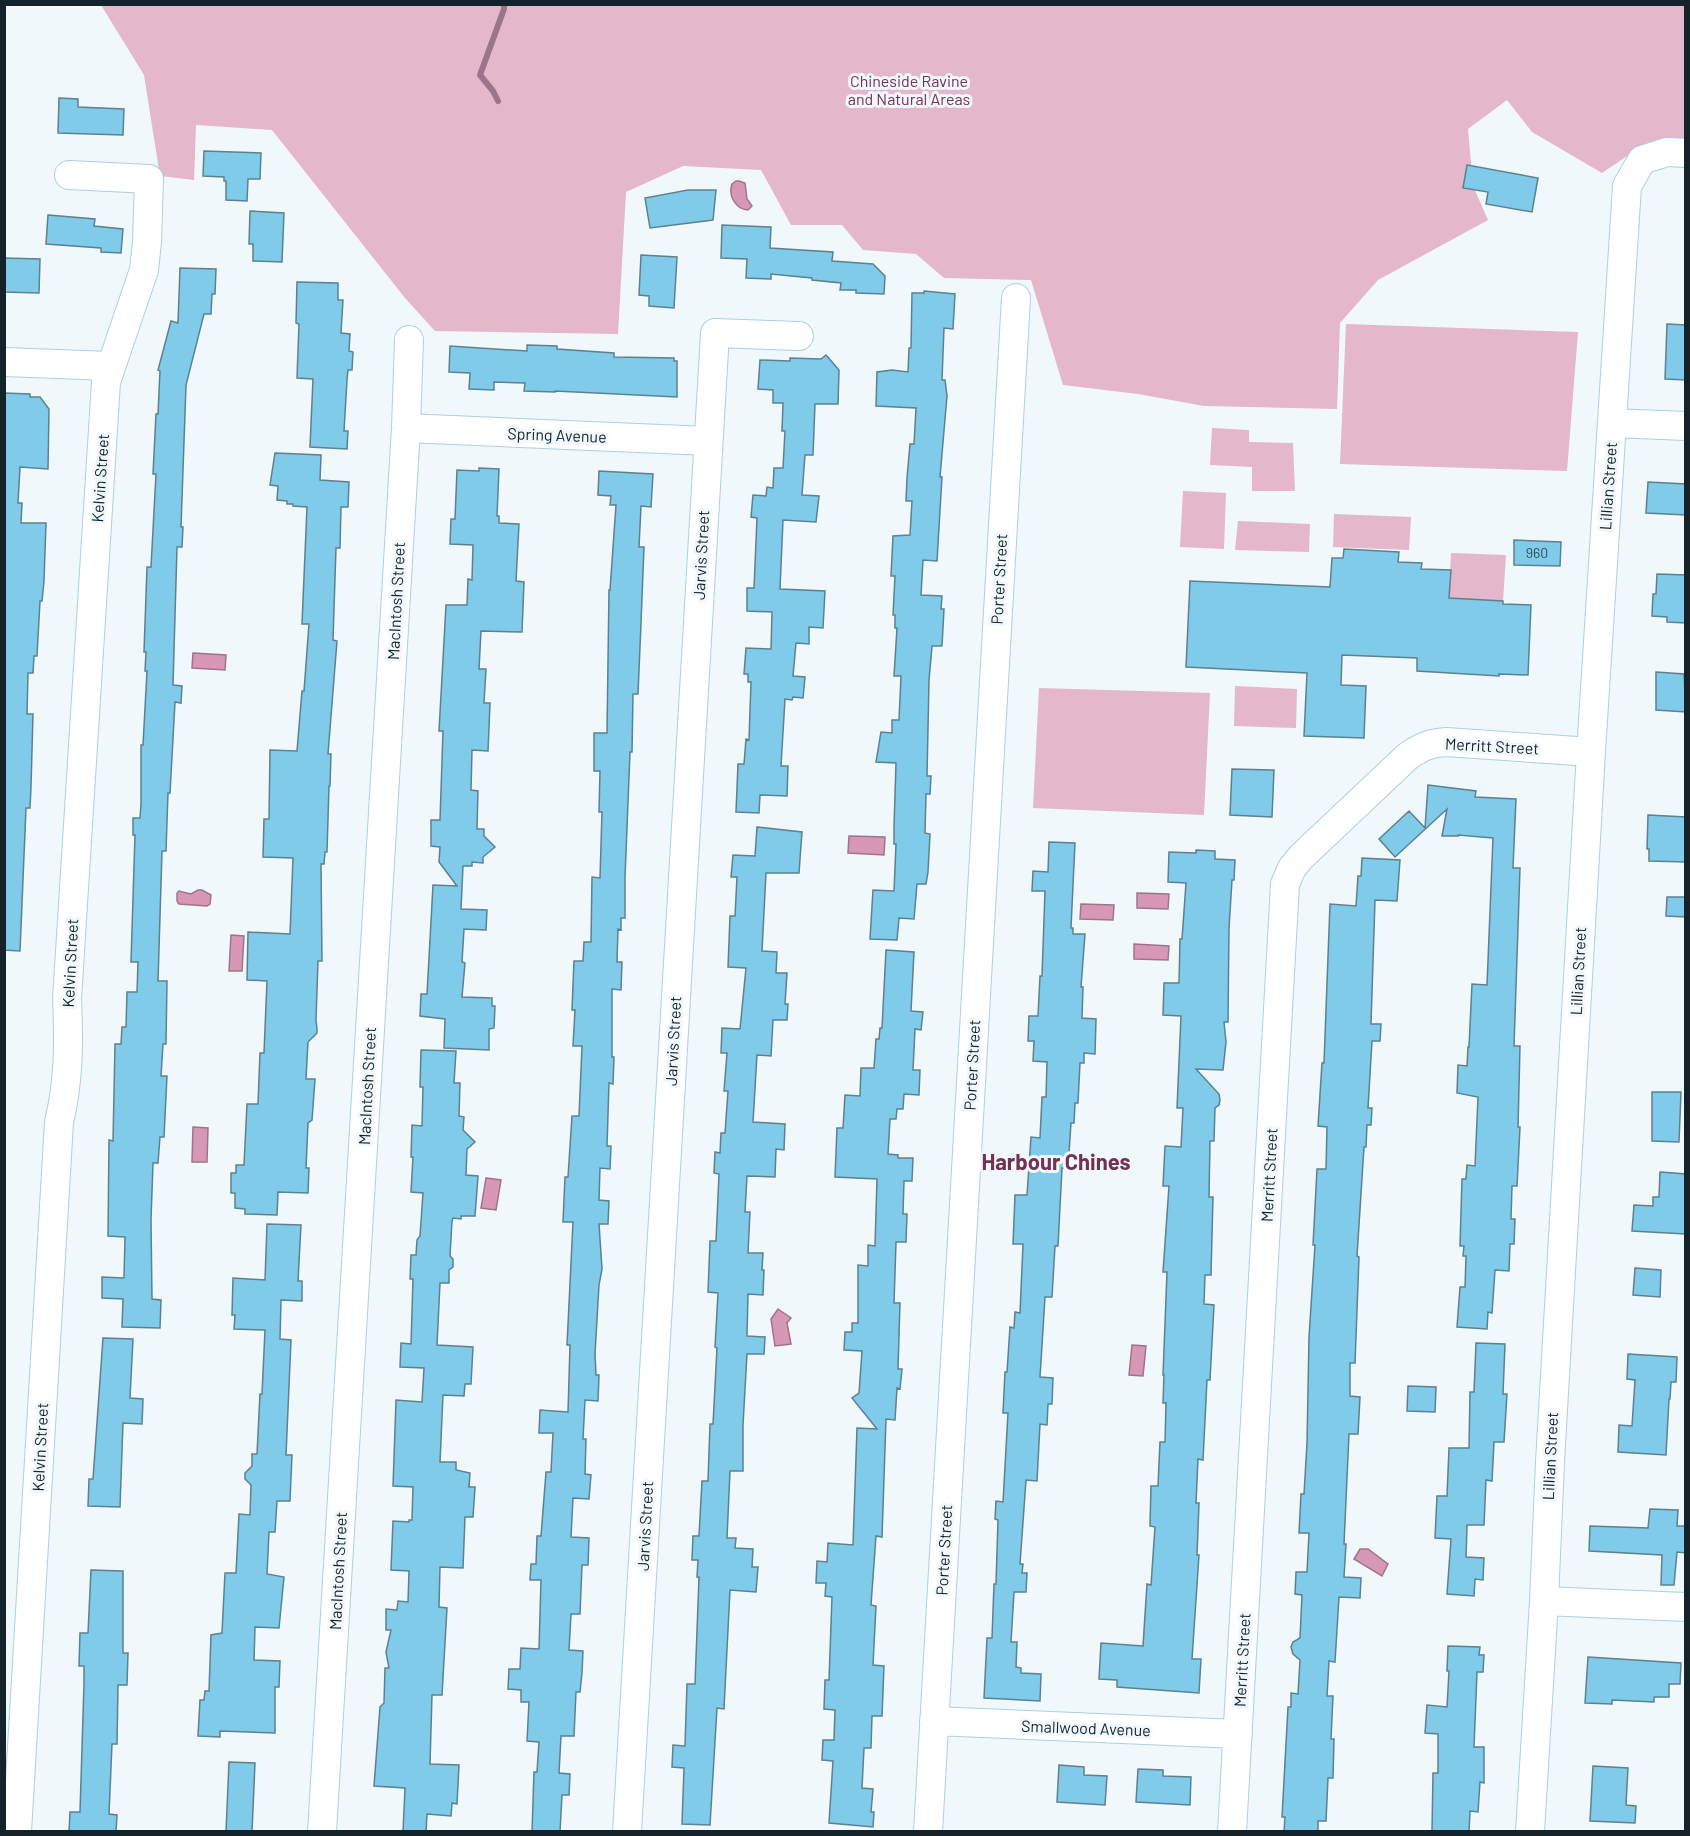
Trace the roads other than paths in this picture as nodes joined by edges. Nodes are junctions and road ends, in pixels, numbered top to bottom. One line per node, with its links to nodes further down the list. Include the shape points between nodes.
1 (1686, 153): 8 (street, Lillian Street, via 1667,152 1642,160 1627,186)
2 (69, 176): 7 (street, Kelvin Street, via 149,179 145,263)
3 (1016, 298): 16 (street, Porter Street)
4 (799, 336): 11 (street, Jarvis Street, via 715,333)
5 (409, 340): 10 (street, MacIntosh Street)
6 (4, 362): 7 (street)
7 (111, 366): 15 (street, Kelvin Street, via 106,382 67,999 66,1092 59,1122)
8 (1613, 423): 9 (street); 12 (street, Lillian Street)
9 (1686, 426)
10 (406, 428): 11 (street, Spring Avenue); 19 (street, MacIntosh Street)
11 (708, 441): 20 (street, Jarvis Street)
12 (1591, 752): 13 (street, Lillian Street); 17 (street, Merritt Street, via 1446,742 1422,747 1301,857 1285,884)
13 (1544, 1601): 14 (street); 23 (street, Lillian Street)
14 (1686, 1607)
15 (14, 1715): 18 (street, Kelvin Street)
16 (934, 1721): 17 (street, Smallwood Avenue); 21 (street, Porter Street)
17 (1238, 1734): 22 (street, Merritt Street)
18 (17, 1832)
19 (322, 1832)
20 (627, 1832)
21 (928, 1832)
22 (1232, 1832)
23 (1530, 1832)

